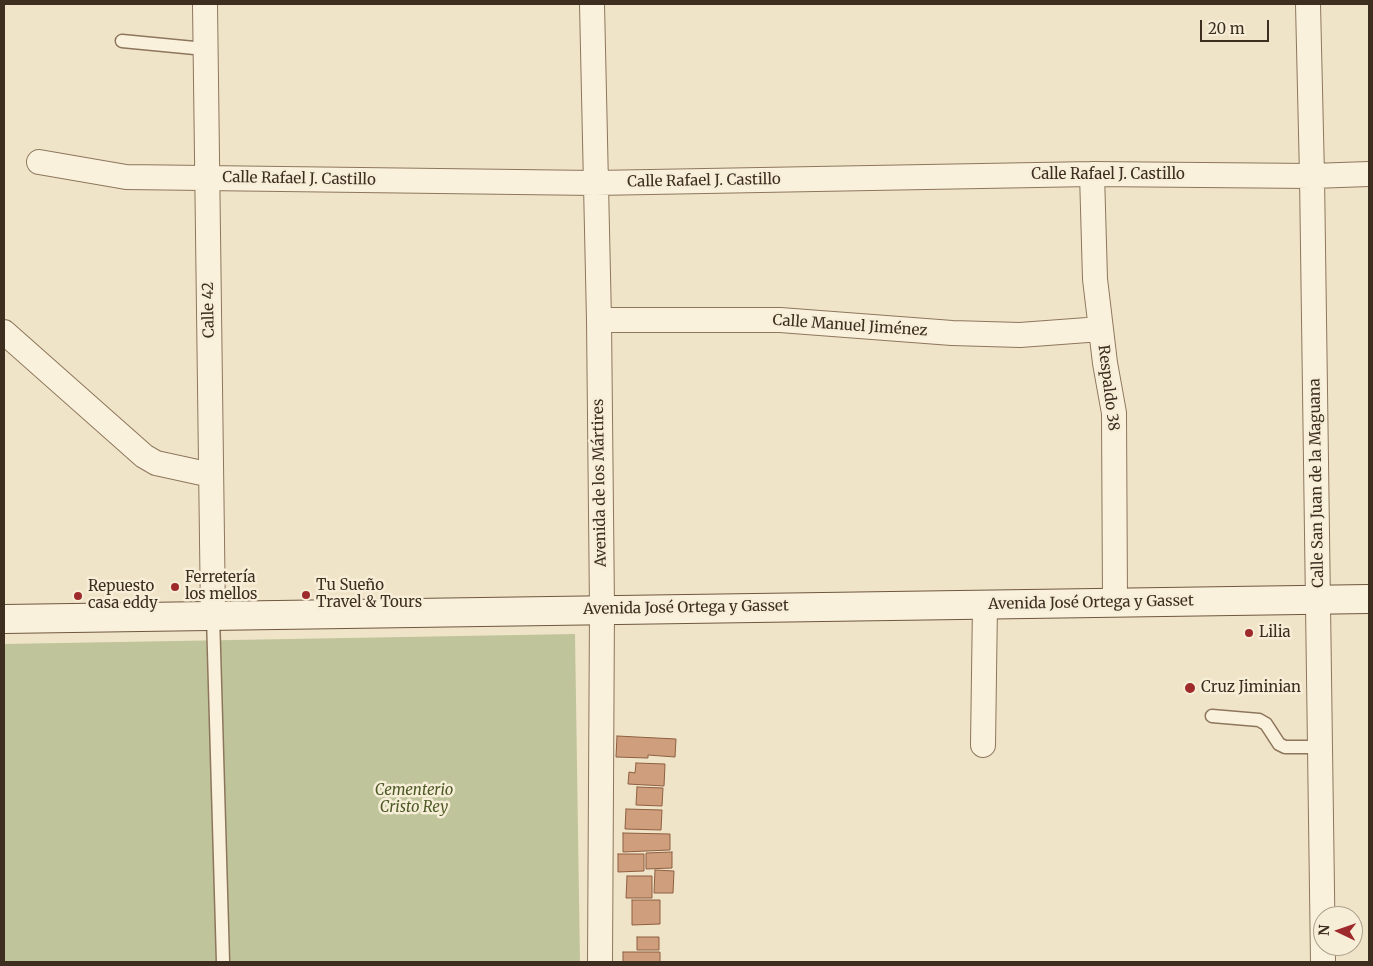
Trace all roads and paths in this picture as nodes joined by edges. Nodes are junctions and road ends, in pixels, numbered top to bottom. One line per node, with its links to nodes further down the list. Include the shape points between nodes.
1 (205, 4): 5 (street, Calle 42)
2 (592, 4): 11 (street, Avenida de los Mártires)
3 (1308, 4): 9 (street, Calle San Juan de la Maguana)
4 (122, 41): 5 (lane)
5 (206, 49): 10 (street, Calle 42)
6 (39, 162): 10 (street, Calle Rafael J. Castillo, via 126,177)
7 (1092, 174): 9 (street, Calle Rafael J. Castillo); 11 (street, Calle Rafael J. Castillo); 13 (street, Respaldo 38, via 1095,279)
8 (1369, 174): 9 (street, Calle Rafael J. Castillo)
9 (1312, 176): 17 (street, Calle San Juan de la Maguana)
10 (208, 178): 11 (street, Calle Rafael J. Castillo); 15 (street, Calle 42)
11 (595, 183): 12 (street, Avenida de los Mártires)
12 (599, 320): 13 (street, Calle Manuel Jiménez, via 780,320 943,333 1010,334); 20 (street, Avenida de los Mártires)
13 (1101, 329): 18 (street, Respaldo 38, via 1114,413)
14 (4, 332): 15 (street, via 144,456 156,463)
15 (211, 475): 21 (street, Calle 42)
16 (1369, 599): 17 (main road, Avenida José Ortega y Gasset)
17 (1318, 600): 18 (main road, Avenida José Ortega y Gasset); 25 (street, Calle San Juan de la Maguana)
18 (1115, 602): 19 (main road, Avenida José Ortega y Gasset)
19 (985, 604): 20 (main road, Avenida José Ortega y Gasset); 24 (street)
20 (602, 609): 21 (main road, Avenida José Ortega y Gasset); 27 (street, Avenida de los Mártires)
21 (213, 616): 22 (main road, Avenida José Ortega y Gasset); 26 (lane)
22 (4, 619)
23 (1212, 716): 25 (lane, via 1259,720 1285,747)
24 (983, 745)
25 (1320, 748): 28 (street, Calle San Juan de la Maguana)
26 (223, 962)
27 (600, 962)
28 (1323, 962)

